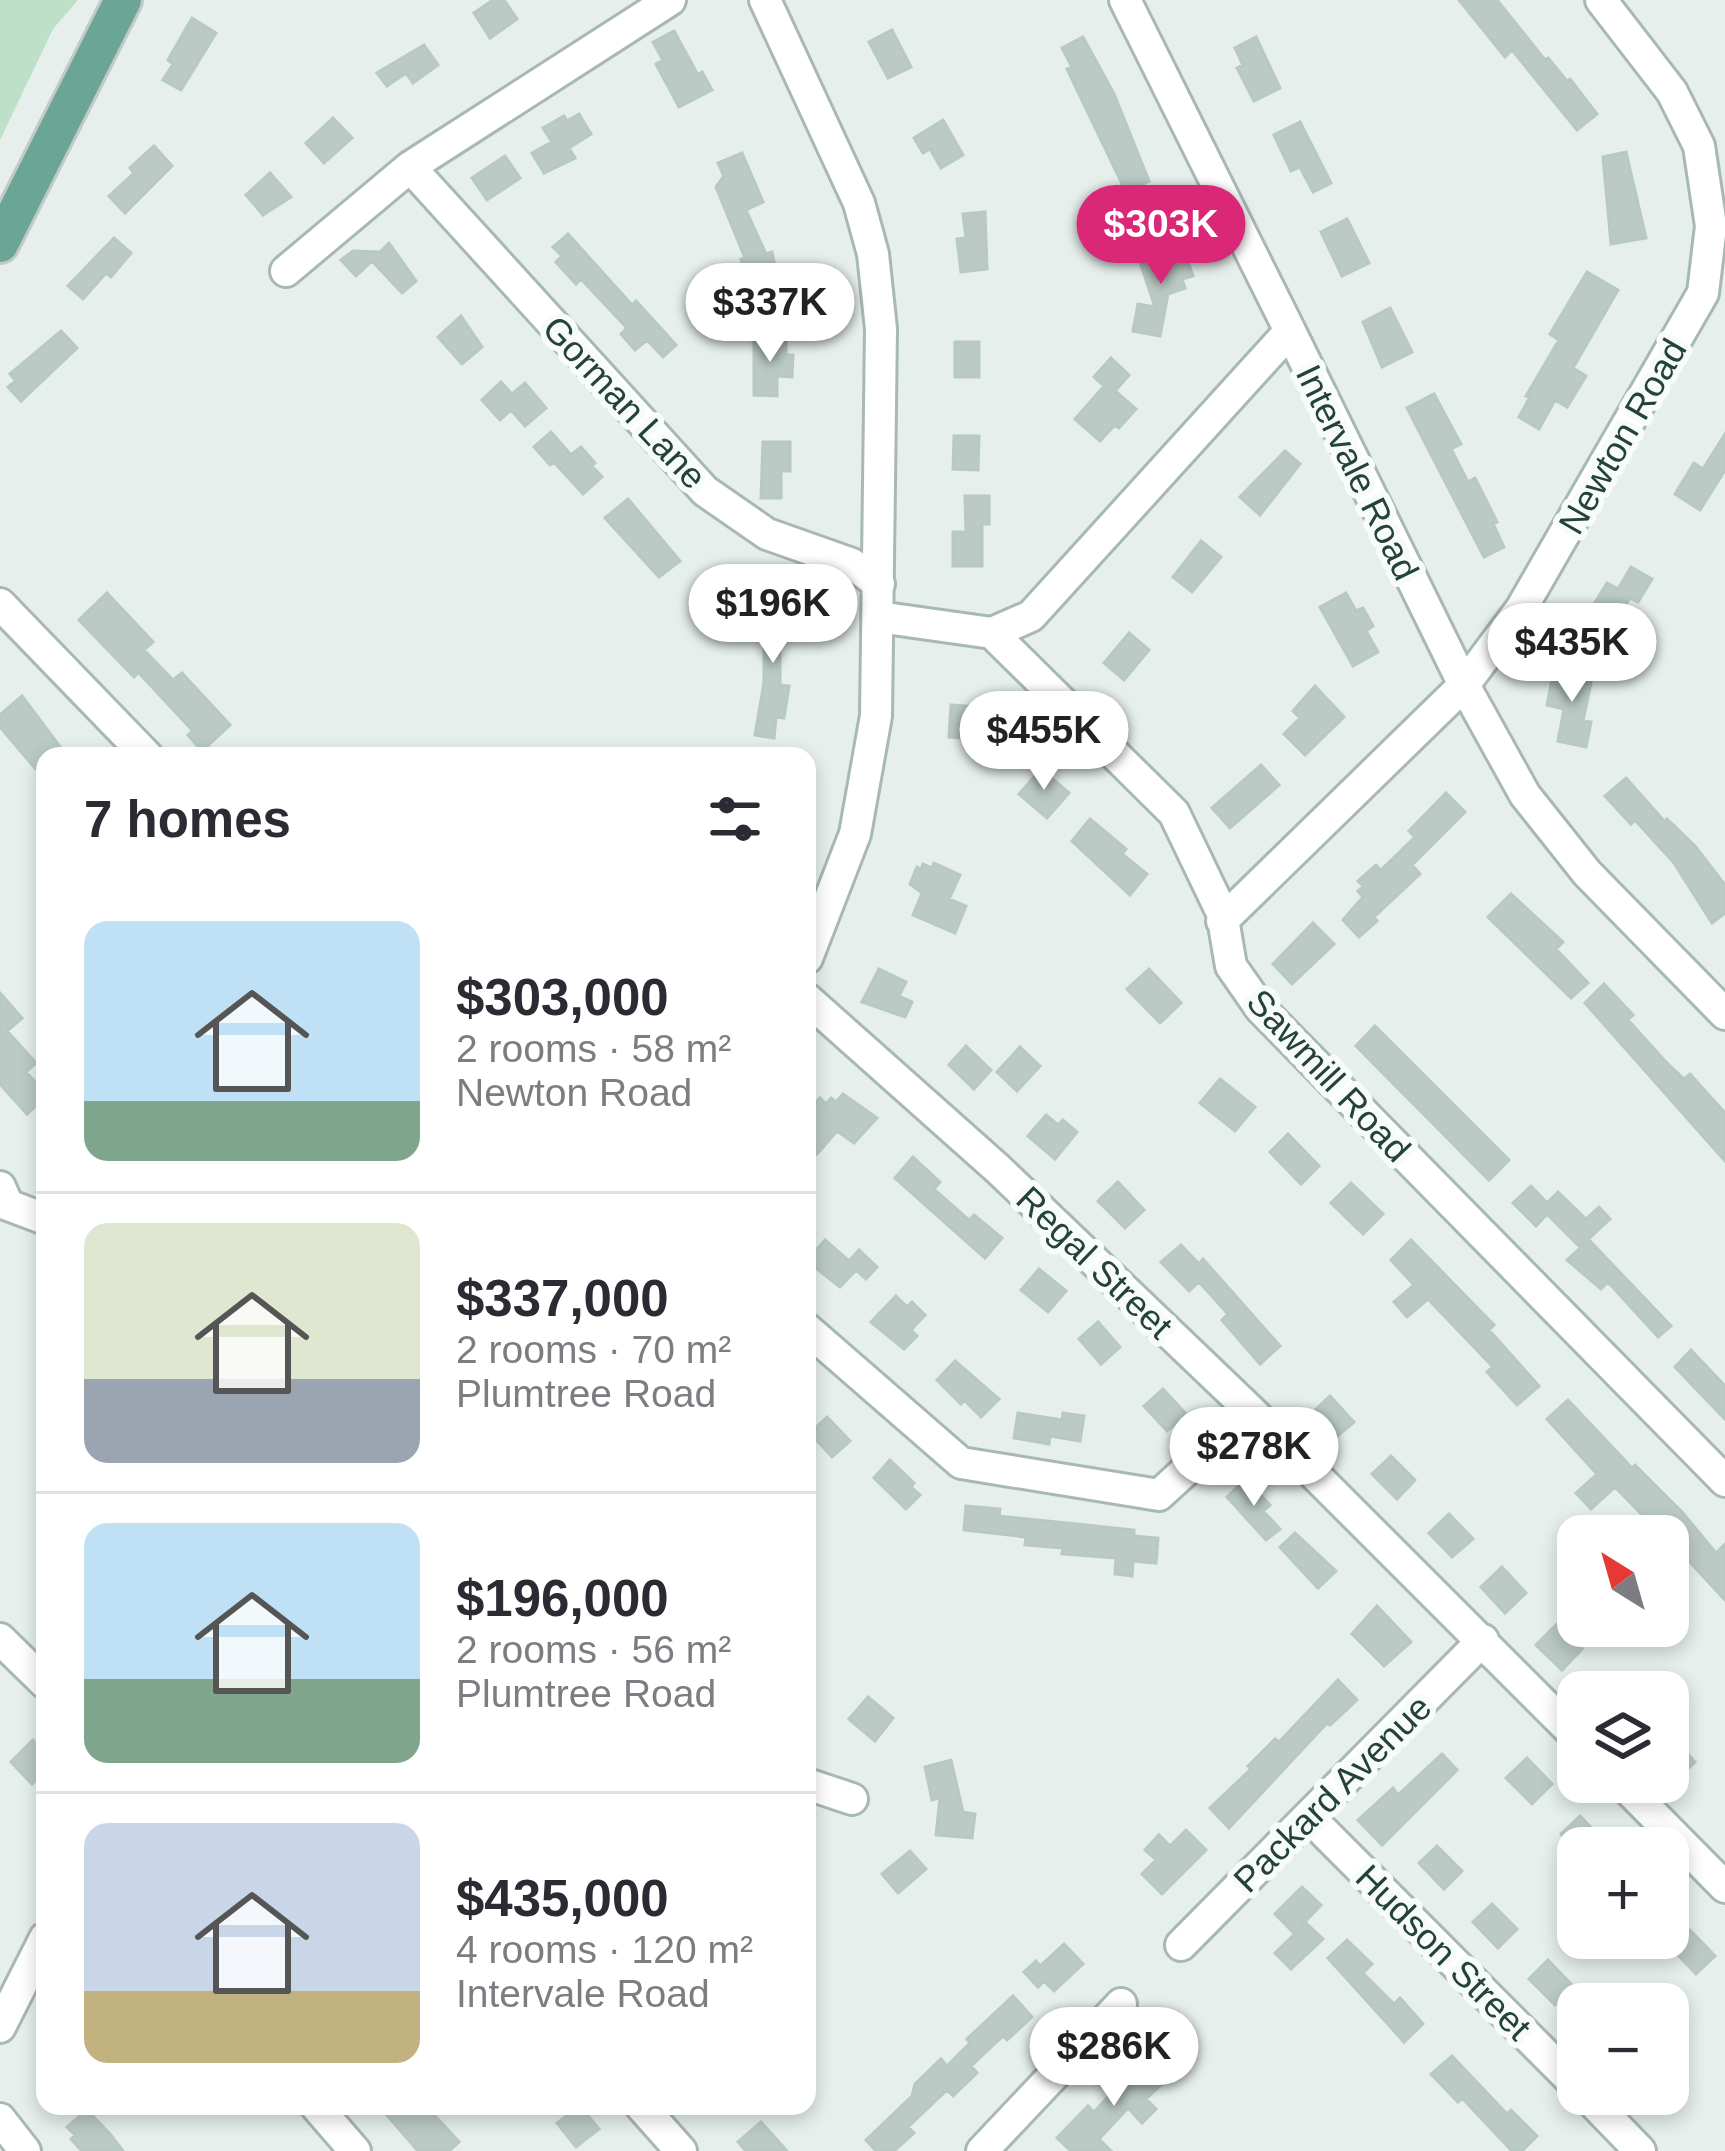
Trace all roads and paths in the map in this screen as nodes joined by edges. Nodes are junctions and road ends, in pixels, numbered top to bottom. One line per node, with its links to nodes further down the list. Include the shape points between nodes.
1 (123, 0): 7 (main road)
2 (670, 0): 6 (street)
3 (765, 0): 10 (street, via 834,142 873,254 881,329)
4 (1125, 0): 9 (street)
5 (1601, 0): 14 (street, Newton Road, via 1672,92 1699,146 1711,226 1703,293 1521,609)
6 (410, 167): 8 (street); 10 (street, Gorman Lane, via 705,491 767,533 852,564)
7 (0, 244)
8 (286, 271)
9 (1289, 331): 13 (street, via 1031,616); 14 (street, Intervale Road)
10 (879, 584): 12 (street)
11 (0, 604): 15 (street)
12 (878, 617): 13 (street); 17 (street, via 876,716 861,810)
13 (992, 633): 16 (street, Sawmill Road, via 1174,813)
14 (1464, 685): 16 (street, Newton Road); 19 (street, Intervale Road, via 1553,833)
15 (138, 747)
16 (1222, 921): 24 (street, Sawmill Road, via 1231,966 1261,1009)
17 (816, 937)
18 (816, 1007): 23 (street, Regal Street)
19 (1725, 1014)
20 (0, 1187): 21 (street, via 8,1204)
21 (36, 1215)
22 (816, 1337): 23 (street, via 961,1463 1159,1495)
23 (1252, 1411): 26 (street, Regal Street)
24 (1725, 1481)
25 (0, 1639): 27 (street)
26 (1483, 1640): 28 (street, Regal Street); 32 (street, Packard Avenue)
27 (36, 1674)
28 (1557, 1716)
29 (816, 1787): 30 (street)
30 (852, 1799)
31 (1643, 1803): 33 (street)
32 (1310, 1818): 34 (street, Packard Avenue); 38 (street, Hudson Street)
33 (1725, 1887)
34 (1181, 1946)
35 (36, 1956): 37 (street)
36 (1121, 2004): 43 (street)
37 (0, 2027)
38 (1557, 2066)
39 (324, 2115): 45 (street)
40 (649, 2115): 46 (street)
41 (1605, 2115): 47 (street)
42 (0, 2120): 44 (street)
43 (995, 2146)
44 (25, 2151)
45 (355, 2151)
46 (681, 2151)
47 (1640, 2151)

